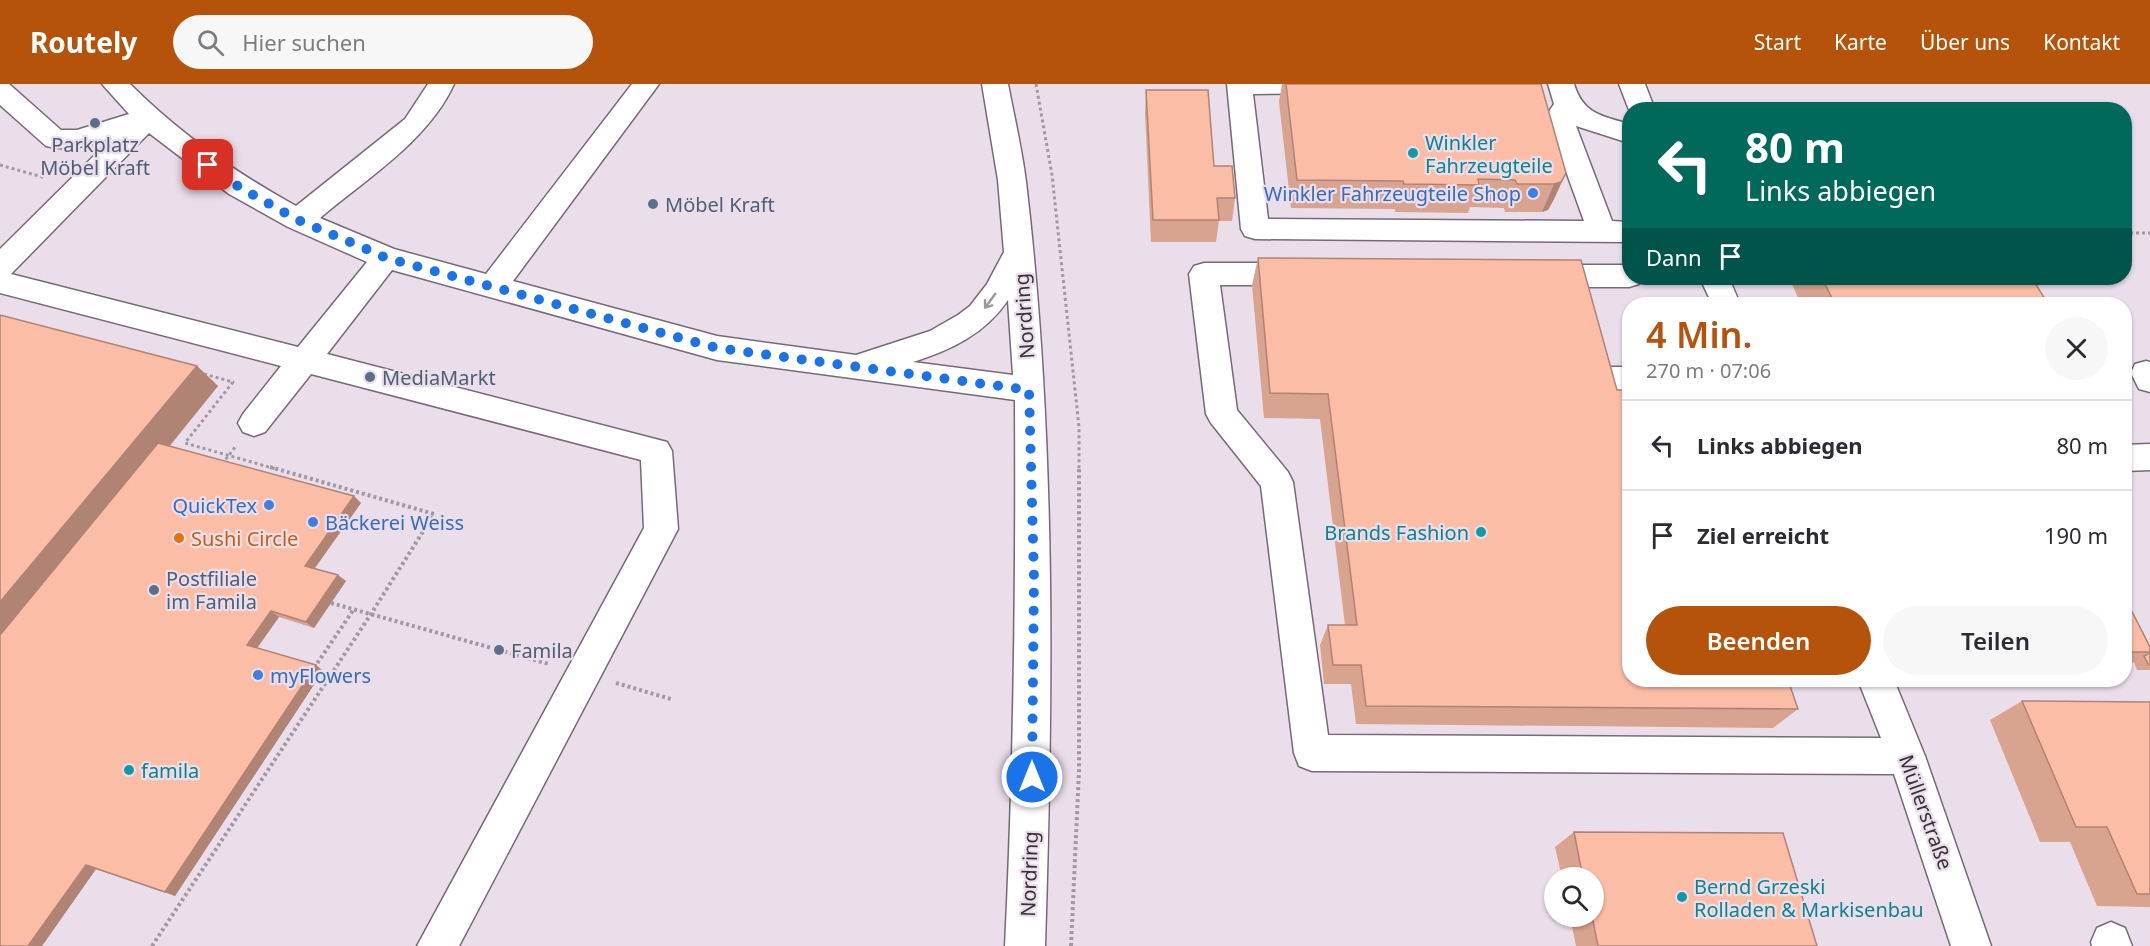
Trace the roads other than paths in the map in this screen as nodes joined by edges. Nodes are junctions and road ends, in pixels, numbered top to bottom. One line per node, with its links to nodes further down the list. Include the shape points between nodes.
1 (115, 84): 10 (street)
2 (441, 84): 12 (street, via 414,125)
3 (646, 84): 21 (street)
4 (995, 84): 14 (street, Nordring, via 1012,180)
5 (1360, 84): 13 (street, via 1239,86 1255,229)
6 (1632, 84): 9 (street)
7 (0, 90): 10 (street, via 55,139 77,139)
8 (1564, 94): 11 (street, via 1586,120); 13 (street, via 1559,116)
9 (1639, 102)
10 (148, 118): 12 (street, via 239,187); 16 (street)
11 (1622, 132)
12 (298, 220): 15 (street)
13 (1616, 232)
14 (1019, 250): 23 (street, one-way to 23, via 980,314 959,330 892,357); 24 (street, Nordring)
15 (386, 258): 21 (street); 22 (street)
16 (0, 267)
17 (1334, 274): 29 (street, via 1204,274 1222,414 1277,482 1311,753)
18 (1511, 276): 19 (street)
19 (1622, 276)
20 (0, 282): 22 (street)
21 (493, 287): 23 (street, via 717,348)
22 (305, 360): 25 (street); 30 (street, via 656,451 661,529)
23 (850, 368): 24 (street)
24 (1029, 390): 31 (street, Nordring, via 1034,578)
25 (254, 423)
26 (2150, 457): 27 (street)
27 (2132, 458)
28 (1879, 687): 29 (street, Müllerstraße)
29 (1906, 756): 32 (street, Müllerstraße)
30 (437, 946)
31 (1025, 946)
32 (1971, 946)

